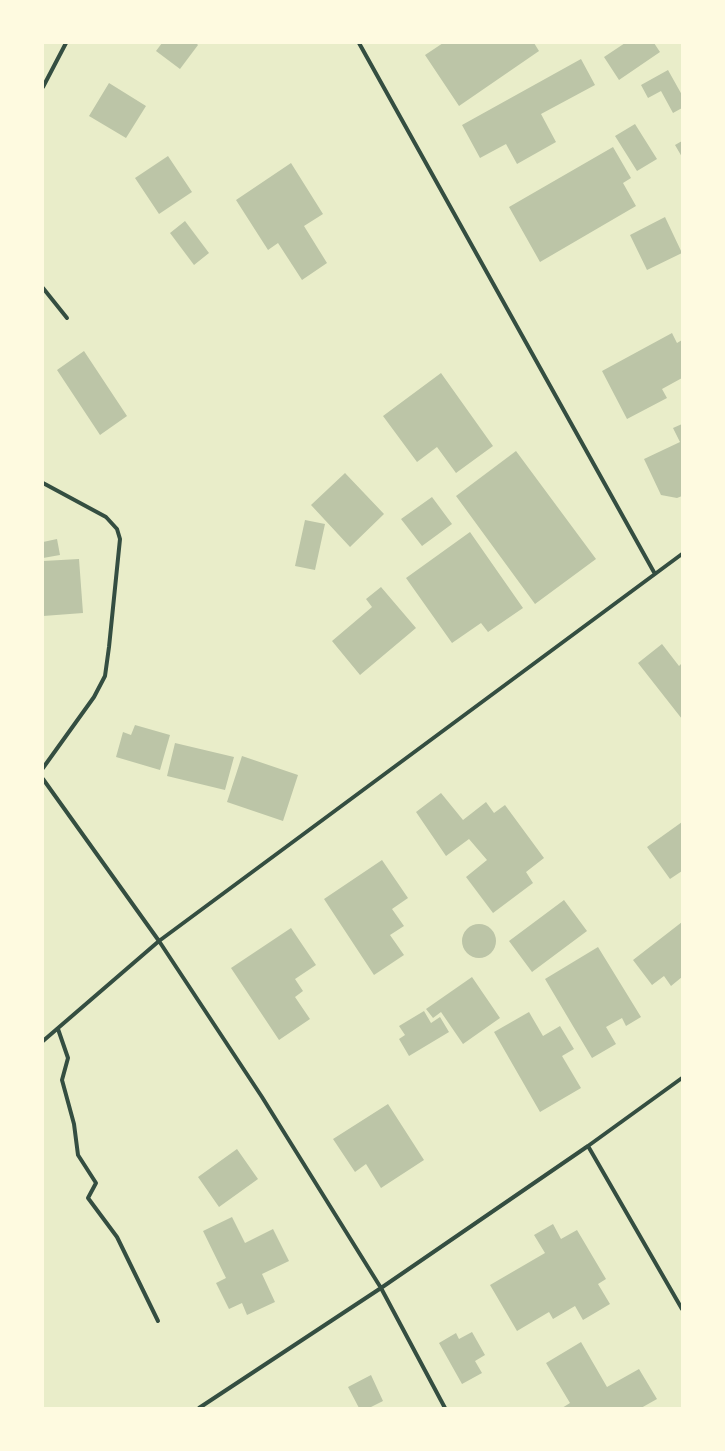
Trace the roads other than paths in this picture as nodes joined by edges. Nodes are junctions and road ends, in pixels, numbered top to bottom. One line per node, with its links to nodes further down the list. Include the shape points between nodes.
1 (66, 43): 3 (street)
2 (359, 43): 8 (street)
3 (43, 87)
4 (43, 288): 5 (street)
5 (67, 318)
6 (43, 483): 9 (street, via 106,517 117,529 120,540 105,676 94,697)
7 (682, 554): 8 (street)
8 (655, 574): 11 (street)
9 (43, 768)
10 (43, 779): 11 (street)
11 (160, 942): 12 (street); 16 (street, via 262,1097)
12 (58, 1029): 13 (street); 18 (street, via 68,1058 62,1080 74,1124 78,1155 96,1183 88,1198 117,1237)
13 (43, 1041)
14 (682, 1078): 15 (street)
15 (588, 1146): 16 (street); 17 (street)
16 (381, 1288): 19 (street); 20 (street)
17 (682, 1309)
18 (158, 1321)
19 (199, 1408)
20 (445, 1408)

